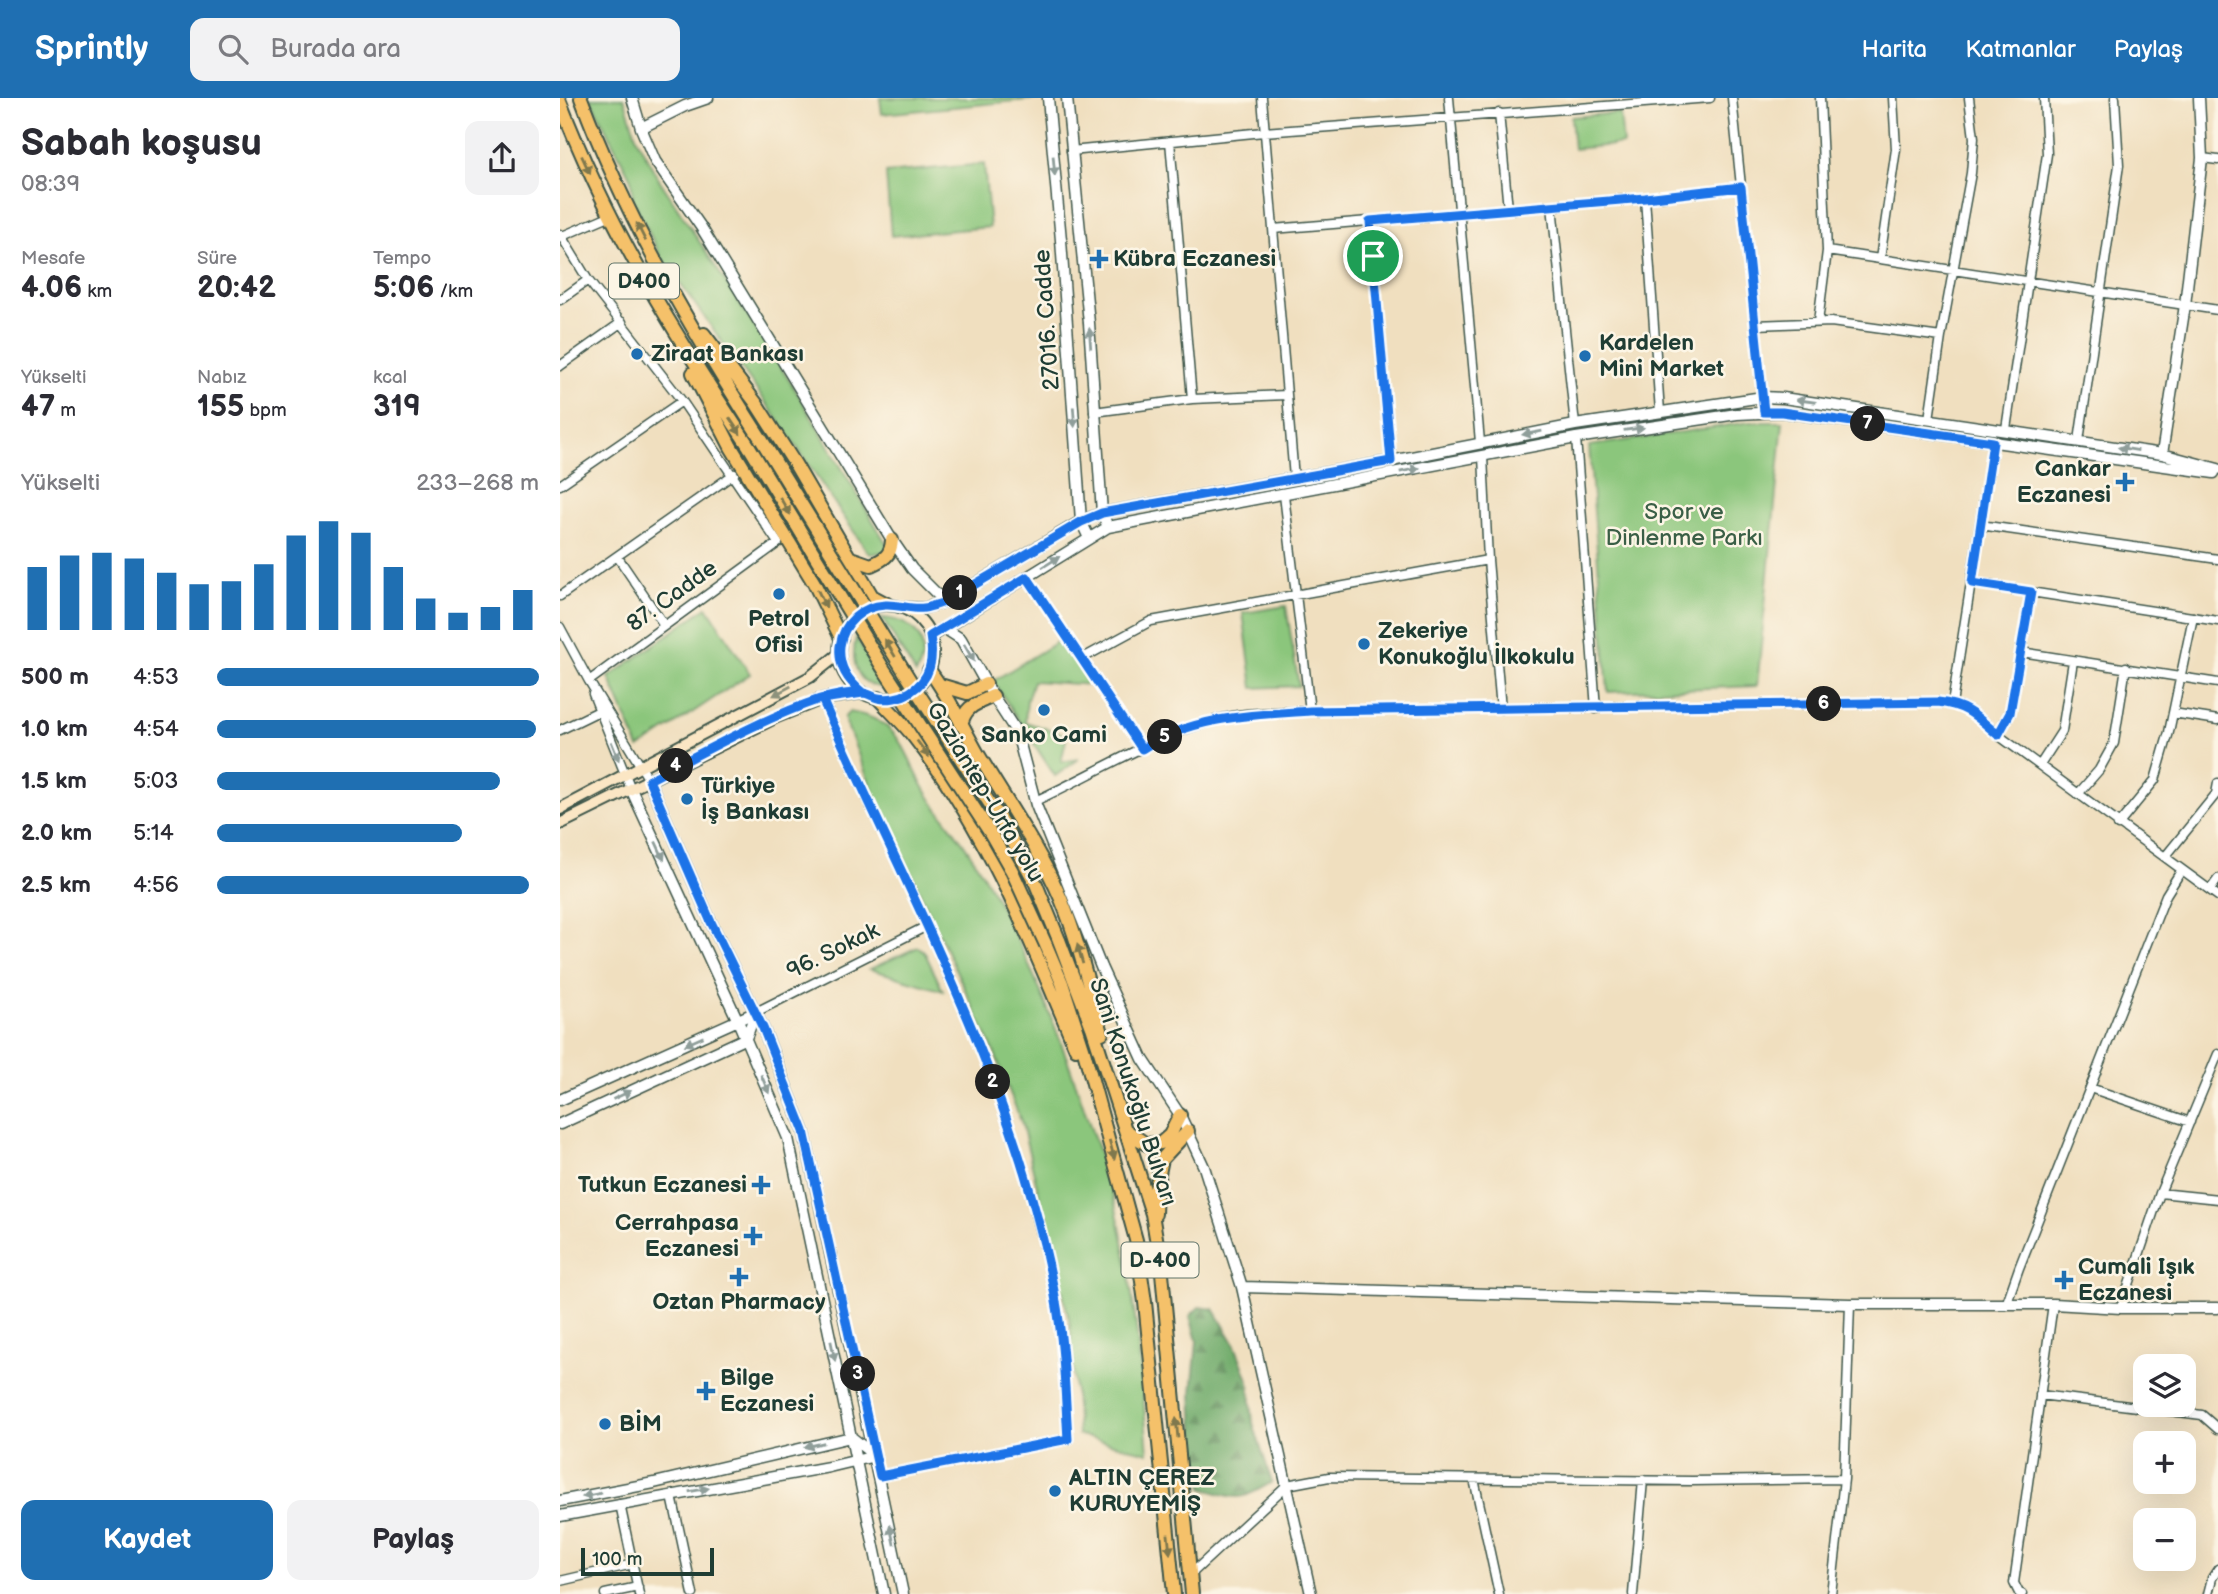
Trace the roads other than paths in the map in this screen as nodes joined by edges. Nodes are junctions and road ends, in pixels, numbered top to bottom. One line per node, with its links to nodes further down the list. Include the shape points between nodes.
1 (581, 98): 41 (highway, D400, one-way to 1, via 620,192)
2 (632, 98): 19 (street)
3 (708, 98): 19 (street)
4 (1048, 98): 73 (street, 27016. Cadde, one-way to 73)
5 (1067, 98): 22 (street, 27016. Cadde)
6 (1262, 98): 20 (street)
7 (1449, 98): 18 (street)
8 (1710, 98): 17 (street)
9 (1731, 98): 25 (street)
10 (1820, 98): 34 (street)
11 (1893, 98): 35 (street, via 1896,149)
12 (1969, 98): 36 (street, via 1974,138)
13 (2045, 98): 38 (street, via 2047,154)
14 (2115, 98): 39 (street, via 2119,165)
15 (2199, 98): 23 (street)
16 (560, 102): 30 (highway, D400, one-way to 30)
17 (1499, 113): 18 (street); 28 (street)
18 (1450, 117): 20 (street); 29 (street)
19 (641, 128): 77 (street, via 655,161 701,227)
20 (1264, 132): 21 (street); 32 (street)
21 (1170, 141): 22 (street); 52 (street)
22 (1071, 151): 54 (street, 27016. Cadde, one-way to 22)
23 (2203, 158): 24 (street); 42 (street)
24 (2218, 160)
25 (1741, 187): 26 (street); 46 (street)
26 (1645, 198): 27 (street); 55 (street)
27 (1552, 206): 28 (street); 58 (street)
28 (1508, 209): 29 (street)
29 (1458, 214): 31 (street); 62 (street)
30 (609, 216): 33 (street); 48 (highway, D400)
31 (1370, 221): 32 (street); 66 (street)
32 (1273, 229): 50 (street)
33 (560, 236): 37 (street)
34 (1827, 251): 35 (street); 45 (street)
35 (1880, 259): 36 (street)
36 (1955, 268): 38 (street); 47 (street)
37 (588, 280): 40 (street); 44 (street)
38 (2027, 280): 39 (street); 59 (street)
39 (2101, 294): 42 (street); 61 (street)
40 (560, 300)
41 (681, 305): 79 (highway, via 756,403); 142 (highway, Gaziantep-Urfa yolu / D400, one-way to 41, bridge, via 1005,827 711,360)
42 (2185, 305): 43 (street); 64 (street)
43 (2218, 310)
44 (622, 322): 49 (street); 53 (street)
45 (1818, 322): 46 (street); 47 (street)
46 (1755, 325): 51 (street)
47 (1941, 337): 57 (street)
48 (682, 347): 96 (highway, one-way to 96, via 707,404 814,583); 143 (highway, Gaziantep-Urfa yolu / D400, one-way to 143, bridge, via 991,834)
49 (560, 366)
50 (1287, 395): 52 (street); 69 (street)
51 (1763, 397): 55 (street); 56 (street); 57 (street, one-way to 51)
52 (1192, 399): 54 (street)
53 (682, 401): 68 (street); 70 (street)
54 (1094, 412): 72 (street, 27016. Cadde)
55 (1660, 412): 58 (street)
56 (1764, 412): 60 (street, one-way to 56); 63 (street)
57 (1929, 419): 59 (street)
58 (1575, 425): 62 (street, one-way to 62)
59 (2006, 429): 61 (street)
60 (1576, 438): 65 (street); 114 (street)
61 (2079, 441): 64 (street, one-way to 61)
62 (1480, 442): 66 (street)
63 (1993, 442): 67 (street); 74 (street)
64 (2162, 454): 67 (street)
65 (1483, 456): 71 (street, one-way to 65); 81 (street)
66 (1391, 461): 69 (street)
67 (2218, 471)
68 (734, 474): 78 (street); 92 (street, 87. Cadde, via 778,543)
69 (1294, 478): 72 (street)
70 (560, 485)
71 (1284, 495): 75 (street); 85 (street)
72 (1102, 513): 73 (street); 75 (street, 27016. Cadde)
73 (1081, 522): 76 (street, 27016. Cadde); 87 (street)
74 (1980, 525): 80 (street); 83 (street)
75 (1108, 527): 76 (street)
76 (1089, 538): 82 (street, one-way to 76)
77 (892, 540): 79 (highway, via 887,557 871,565); 87 (street, via 912,569)
78 (617, 556): 86 (street); 92 (street)
79 (848, 557): 88 (highway, via 872,596)
80 (2218, 559)
81 (1488, 560): 85 (street); 113 (street)
82 (1027, 577): 94 (street); 99 (street)
83 (1972, 583): 84 (street); 112 (street)
84 (2031, 592): 90 (street); 97 (street)
85 (1295, 594): 99 (street, via 1151,621); 116 (street)
86 (560, 596)
87 (945, 602): 89 (street, via 924,608)
88 (887, 604): 89 (main road); 96 (main road, via 858,613)
89 (902, 607): 95 (main road, via 915,614)
90 (2193, 617): 91 (street); 103 (street)
91 (2218, 621)
92 (664, 625): 104 (street, 87. Cadde)
93 (560, 627): 104 (street)
94 (944, 628): 95 (street); 106 (street, one-way to 106, via 961,639)
95 (930, 636): 102 (main road, via 933,655)
96 (841, 638): 98 (main road)
97 (2021, 652): 100 (street); 121 (street, via 2010,713)
98 (839, 654): 108 (main road, via 842,669); 124 (main road, one-way to 124, via 810,677)
99 (1083, 658): 122 (street)
100 (2073, 662): 101 (street); 123 (street, via 2062,731)
101 (2126, 667): 103 (street); 129 (street, via 2114,743)
102 (929, 670): 107 (highway); 110 (main road, via 908,693)
103 (2179, 676): 105 (street); 117 (street)
104 (589, 681): 115 (street); 124 (street)
105 (2218, 683)
106 (986, 684): 107 (highway, via 967,693); 109 (street)
107 (940, 685): 119 (highway)
108 (863, 693): 110 (main road); 111 (main road)
109 (993, 696): 119 (highway, via 964,713); 130 (street, via 1017,733)
110 (878, 698): 150 (highway, one-way to 150, via 913,736 977,832 1017,912)
111 (822, 699): 126 (main road); 141 (street)
112 (1952, 704): 114 (street); 121 (street, via 1971,711)
113 (1501, 709): 114 (street); 116 (street)
114 (1596, 709)
115 (599, 711): 120 (street); 125 (street, one-way to 125)
116 (1310, 711): 122 (street, via 1227,717 1193,726)
117 (2173, 713): 118 (street); 133 (street, via 2155,780)
118 (2218, 720)
119 (961, 725): 151 (highway, one-way to 119, via 1083,963 1060,897)
120 (560, 730)
121 (1998, 735): 123 (street)
122 (1142, 749): 130 (street)
123 (2040, 765): 129 (street)
124 (640, 766): 125 (main road); 126 (street)
125 (624, 774): 128 (street); 131 (main road)
126 (649, 780): 128 (main road); 137 (street)
127 (2218, 783): 134 (street, via 2216,794)
128 (631, 789): 132 (main road); 138 (street, one-way to 138)
129 (2078, 794): 133 (street)
130 (1035, 801): 152 (street, via 1126,1024)
131 (560, 809)
132 (560, 824)
133 (2118, 825): 134 (street)
134 (2165, 857): 135 (street)
135 (2181, 871): 139 (street); 148 (street, via 2166,895)
136 (2218, 878): 139 (street)
137 (694, 881): 138 (street); 144 (street)
138 (678, 890): 145 (street)
139 (2210, 890): 140 (street)
140 (2218, 897)
141 (927, 926): 144 (street, 96. Sokak); 171 (street, via 996,1089 1026,1176 1055,1298 1068,1439)
142 (1059, 940): 151 (highway, Sani Konukoğlu Bulvarı / D-400)
143 (1046, 945): 150 (highway, Sani Konukoğlu Bulvarı / D-400)
144 (756, 1012): 145 (street); 146 (street); 169 (street, via 804,1131)
145 (738, 1021): 146 (street); 149 (street, one-way to 149)
146 (746, 1038): 154 (street, one-way to 146); 168 (street, one-way to 168, via 788,1138)
147 (2218, 1054): 153 (street)
148 (2090, 1088): 153 (street); 163 (street)
149 (560, 1100)
150 (1101, 1110): 189 (highway, Sani Konukoğlu Bulvarı / D-400, one-way to 189, via 1136,1240)
151 (1121, 1115): 155 (highway, Sani Konukoğlu Bulvarı / D-400)
152 (1180, 1115): 155 (highway, via 1161,1143 1146,1144); 156 (street)
153 (2190, 1122): 157 (street)
154 (560, 1124)
155 (1126, 1129): 159 (highway, Sani Konukoğlu Bulvarı / D-400)
156 (1188, 1132): 159 (highway, via 1162,1159); 160 (street, via 1204,1167)
157 (2160, 1193): 158 (street); 164 (street)
158 (2218, 1199)
159 (1154, 1229): 182 (highway, Sani Konukoğlu Bulvarı / D-400, one-way to 159, via 1165,1299)
160 (1242, 1287): 161 (street); 175 (street)
161 (1850, 1304): 163 (street); 173 (street)
162 (2053, 1304): 163 (street); 164 (street); 166 (street)
163 (2006, 1305)
164 (2121, 1308): 165 (street)
165 (2218, 1308)
166 (2040, 1395): 167 (street, via 2202,1415); 195 (street, via 2014,1583)
167 (2218, 1429)
168 (851, 1437): 169 (street); 170 (street); 177 (street, one-way to 177)
169 (875, 1456): 170 (street); 171 (street)
170 (856, 1460): 176 (street, one-way to 170); 187 (street)
171 (880, 1476): 188 (street, one-way to 171)
172 (1474, 1479): 174 (street); 175 (street, via 1329,1477); 192 (street)
173 (1844, 1479): 174 (street); 194 (street)
174 (1643, 1480): 193 (street)
175 (1287, 1485): 182 (street); 191 (street)
176 (672, 1496): 178 (street); 186 (street)
177 (560, 1501)
178 (620, 1504): 179 (street); 180 (street)
179 (560, 1516)
180 (633, 1564): 183 (street); 184 (street)
181 (2218, 1569): 196 (street)
182 (1190, 1575): 190 (highway, Sani Konukoğlu Bulvarı / D-400)
183 (560, 1581)
184 (638, 1590): 185 (street)
185 (605, 1594)
186 (693, 1594)
187 (884, 1594)
188 (904, 1594)
189 (1174, 1594)
190 (1192, 1594)
191 (1311, 1594)
192 (1499, 1594)
193 (1633, 1594)
194 (1831, 1594)
195 (2022, 1594)
196 (2208, 1594)

